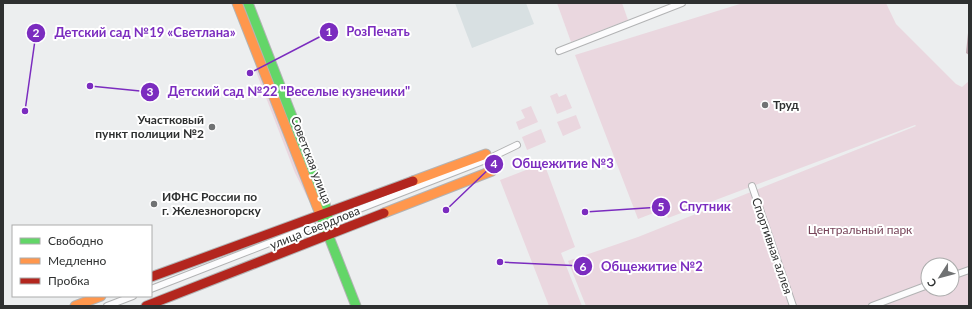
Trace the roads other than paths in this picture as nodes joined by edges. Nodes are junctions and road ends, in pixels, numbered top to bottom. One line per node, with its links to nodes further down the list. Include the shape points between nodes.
1 (237, 3): 9 (street, Советская улица)
2 (248, 3): 9 (street, Советская улица)
3 (682, 3): 4 (street)
4 (559, 52)
5 (517, 145): 10 (street, via 488,159)
6 (486, 154): 9 (street, улица Свердлова)
7 (492, 172): 12 (street, улица Свердлова)
8 (752, 186): 22 (street, Спортивная аллея)
9 (324, 213): 12 (street, Советская улица); 13 (street, улица Свердлова)
10 (344, 215)
11 (313, 226): 15 (street)
12 (328, 236): 20 (street, улица Свердлова); 21 (street, Советская улица)
13 (152, 277)
14 (920, 288): 23 (street)
15 (152, 289)
16 (98, 297): 18 (street)
17 (130, 297): 19 (street)
18 (75, 306)
19 (107, 306)
20 (146, 306)
21 (356, 306)
22 (793, 306)
23 (872, 306)

